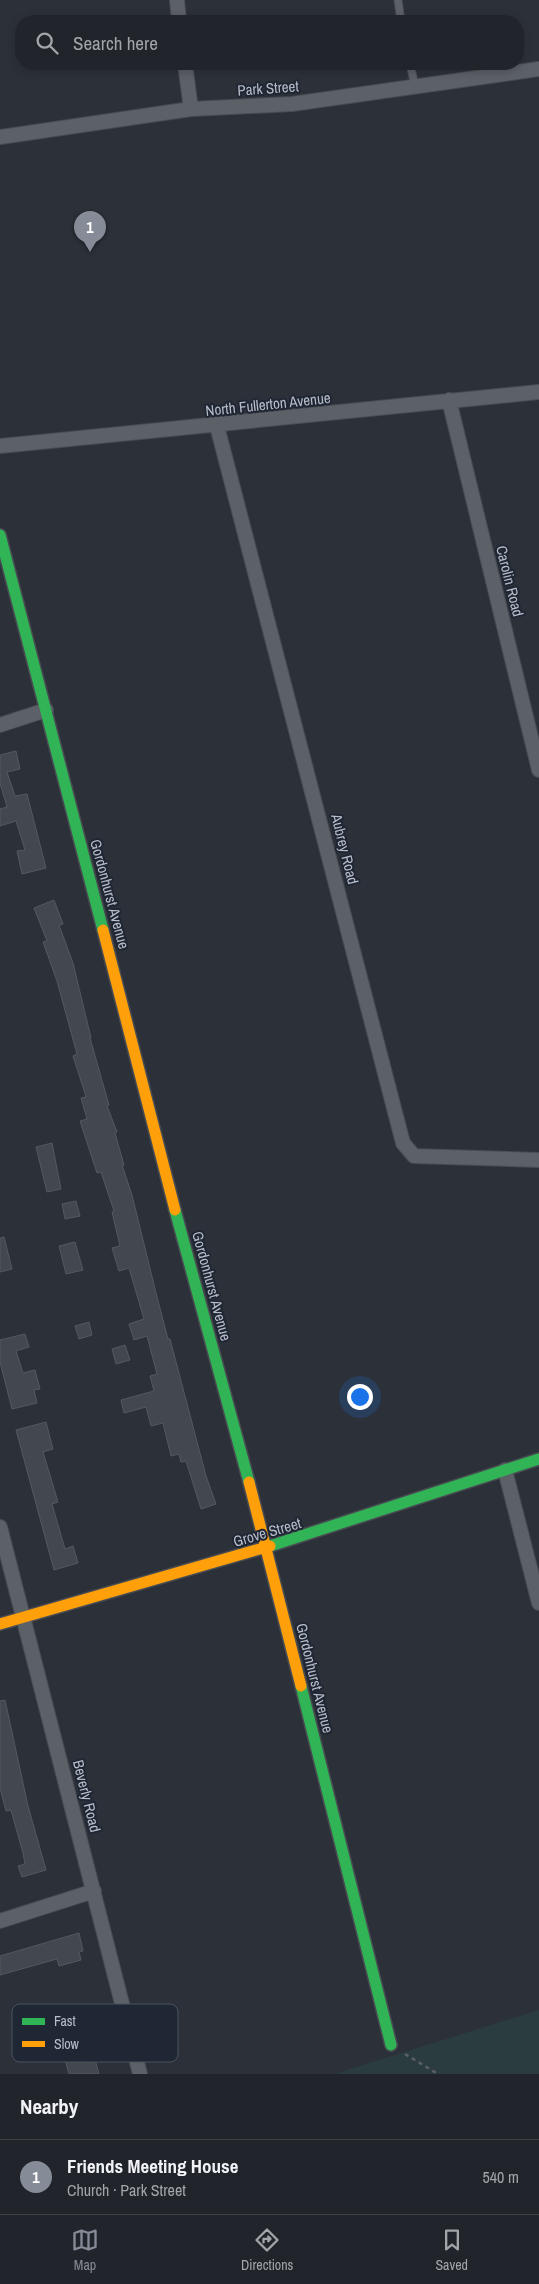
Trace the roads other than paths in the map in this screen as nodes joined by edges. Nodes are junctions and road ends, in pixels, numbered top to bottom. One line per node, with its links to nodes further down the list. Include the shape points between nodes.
1 (177, 0): 3 (street)
2 (398, 0): 4 (lane)
3 (179, 15)
4 (400, 15)
5 (539, 69): 8 (street, Park Street)
6 (186, 70): 9 (street)
7 (411, 70): 8 (lane)
8 (414, 86): 9 (street, Park Street, via 292,104)
9 (191, 109): 10 (street, Park Street)
10 (0, 137)
11 (539, 392): 12 (street, North Fullerton Avenue)
12 (450, 400): 13 (street, North Fullerton Avenue); 18 (street, Carolin Road)
13 (218, 426): 14 (street, North Fullerton Avenue); 19 (street, Aubrey Road, via 403,1143 414,1156)
14 (0, 446)
15 (0, 535): 16 (street, Gordonhurst Avenue)
16 (46, 710): 17 (street); 23 (street, Gordonhurst Avenue, via 168,1183)
17 (0, 725)
18 (539, 770)
19 (539, 1160)
20 (539, 1459): 21 (street, Grove Street)
21 (505, 1470): 23 (street, Grove Street); 24 (street)
22 (0, 1527): 25 (street, Beverly Road)
23 (267, 1547): 25 (street, Grove Street); 30 (street, Gordonhurst Avenue)
24 (539, 1603)
25 (23, 1618): 26 (street, Grove Street); 27 (street, Beverly Road)
26 (0, 1624)
27 (94, 1891): 28 (street); 29 (street, Beverly Road)
28 (0, 1921)
29 (122, 2004)
30 (391, 2045)

